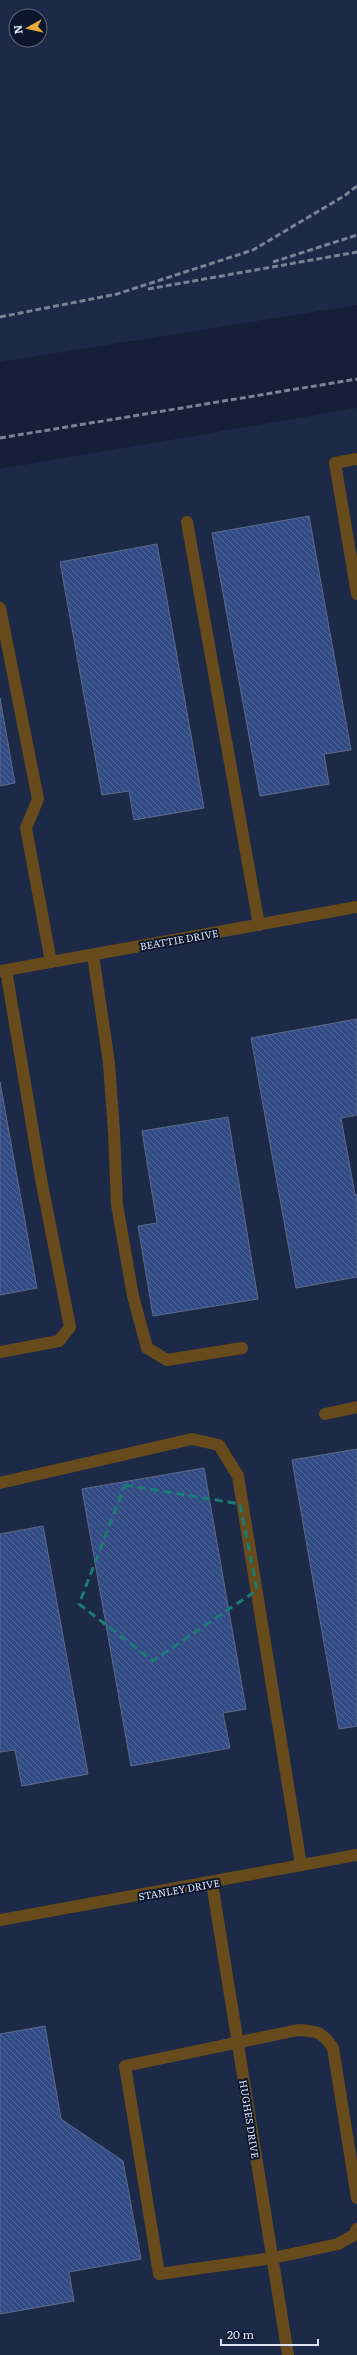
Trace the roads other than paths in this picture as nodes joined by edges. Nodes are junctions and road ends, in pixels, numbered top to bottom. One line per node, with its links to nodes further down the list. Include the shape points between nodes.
1 (357, 459): 3 (street, via 336,462)
2 (187, 522): 6 (street)
3 (357, 594)
4 (0, 608): 8 (street, via 38,799 26,828)
5 (357, 907): 6 (street, BEATTIE DRIVE)
6 (259, 925): 7 (street, BEATTIE DRIVE)
7 (93, 954): 8 (street, BEATTIE DRIVE); 10 (street, via 108,1063 117,1205 133,1296 147,1348 167,1360)
8 (51, 962): 9 (street, BEATTIE DRIVE)
9 (3, 971): 11 (street, via 70,1327 59,1341)
10 (242, 1348)
11 (0, 1352)
12 (357, 1407): 13 (street)
13 (325, 1414)
14 (0, 1483): 16 (street, via 192,1439 219,1445 238,1476)
15 (357, 1855): 16 (street, STANLEY DRIVE)
16 (301, 1865): 17 (street, STANLEY DRIVE)
17 (212, 1883): 18 (street, STANLEY DRIVE); 19 (street, HUGHES DRIVE)
18 (0, 1920)
19 (238, 2042): 20 (street, via 298,2030 314,2030 324,2035 333,2048); 22 (street, HUGHES DRIVE); 22 (street, via 125,2066 126,2074 159,2274)
20 (357, 2198)
21 (357, 2229): 22 (street, via 354,2235 338,2244)
22 (273, 2258): 23 (street, HUGHES DRIVE)
23 (288, 2355)

